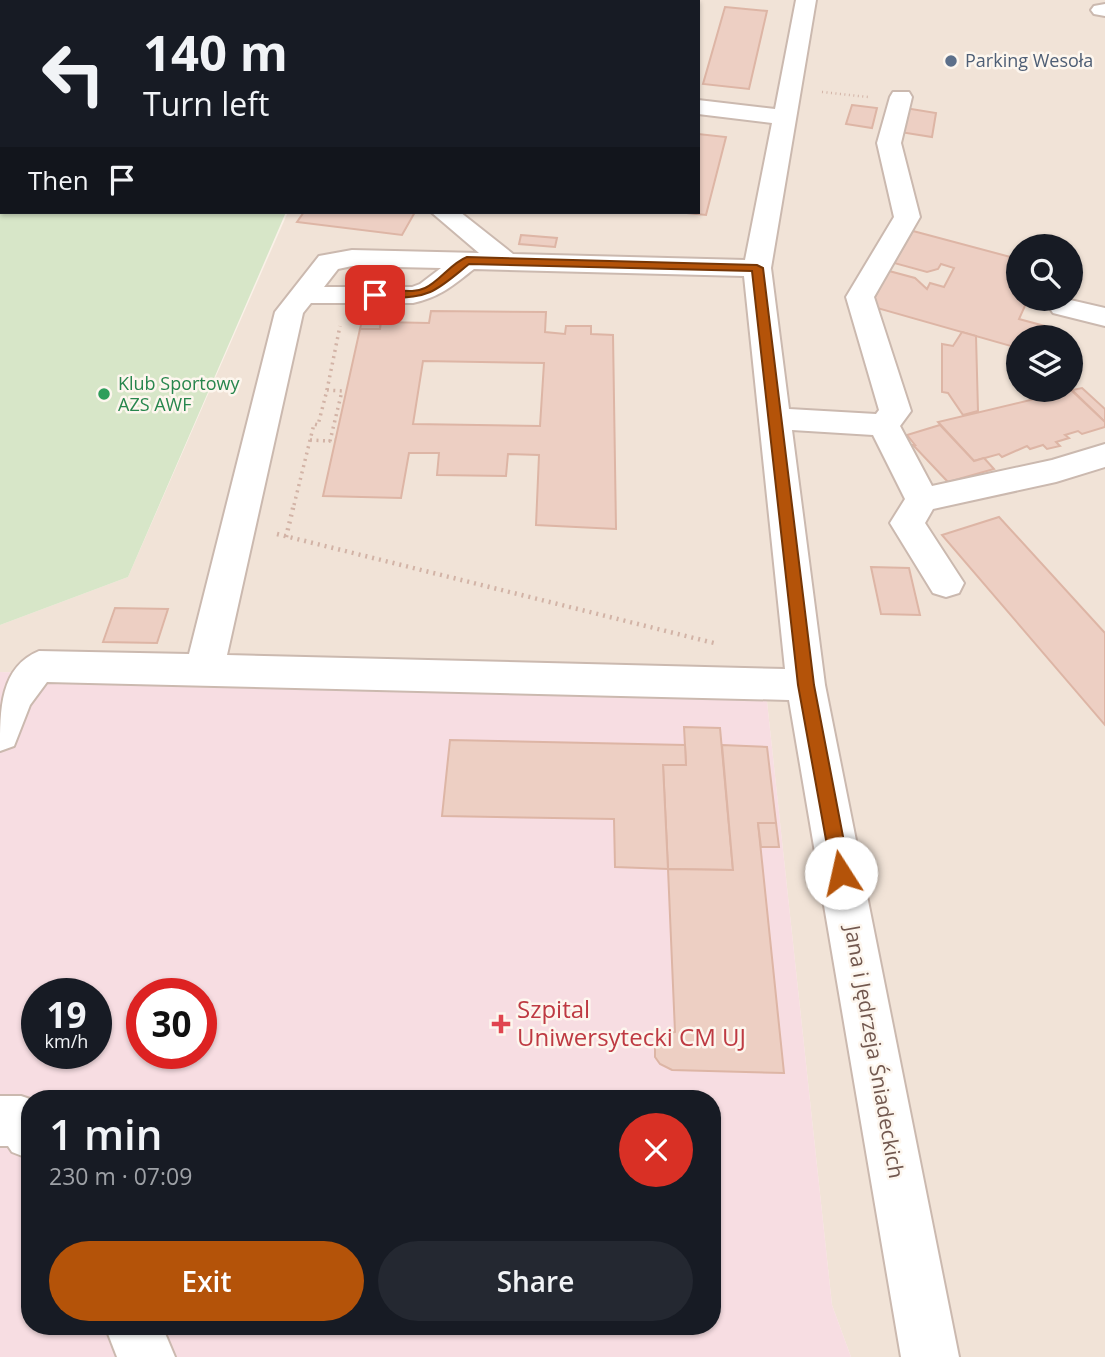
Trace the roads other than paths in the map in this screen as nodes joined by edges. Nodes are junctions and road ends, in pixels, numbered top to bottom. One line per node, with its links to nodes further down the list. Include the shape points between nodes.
1 (806, 0): 4 (street, Jana i Jędrzeja Śniadeckich)
2 (889, 97): 13 (street, via 889,143 907,217 860,297 895,411)
3 (700, 107): 4 (street)
4 (783, 117): 8 (street, Jana i Jędrzeja Śniadeckich)
5 (446, 214): 7 (street)
6 (467, 261): 7 (street); 9 (street, via 430,290 413,295); 9 (street, via 352,258 329,262)
7 (505, 261): 8 (street)
8 (757, 268): 12 (street, Jana i Jędrzeja Śniadeckich)
9 (303, 295): 17 (street, via 289,312)
10 (1080, 311): 11 (street)
11 (1105, 317)
12 (774, 419): 13 (street); 18 (street, Jana i Jędrzeja Śniadeckich)
13 (884, 425): 15 (street)
14 (1105, 455): 15 (street, via 1056,471)
15 (922, 500): 16 (street, via 907,523)
16 (946, 583)
17 (205, 668): 18 (street); 19 (street, via 39,666 27,675)
18 (806, 685): 24 (street, Jana i Jędrzeja Śniadeckich)
19 (0, 734)
20 (0, 1121): 21 (street)
21 (21, 1121)
22 (137, 1335): 23 (street)
23 (146, 1357)
24 (930, 1357)

